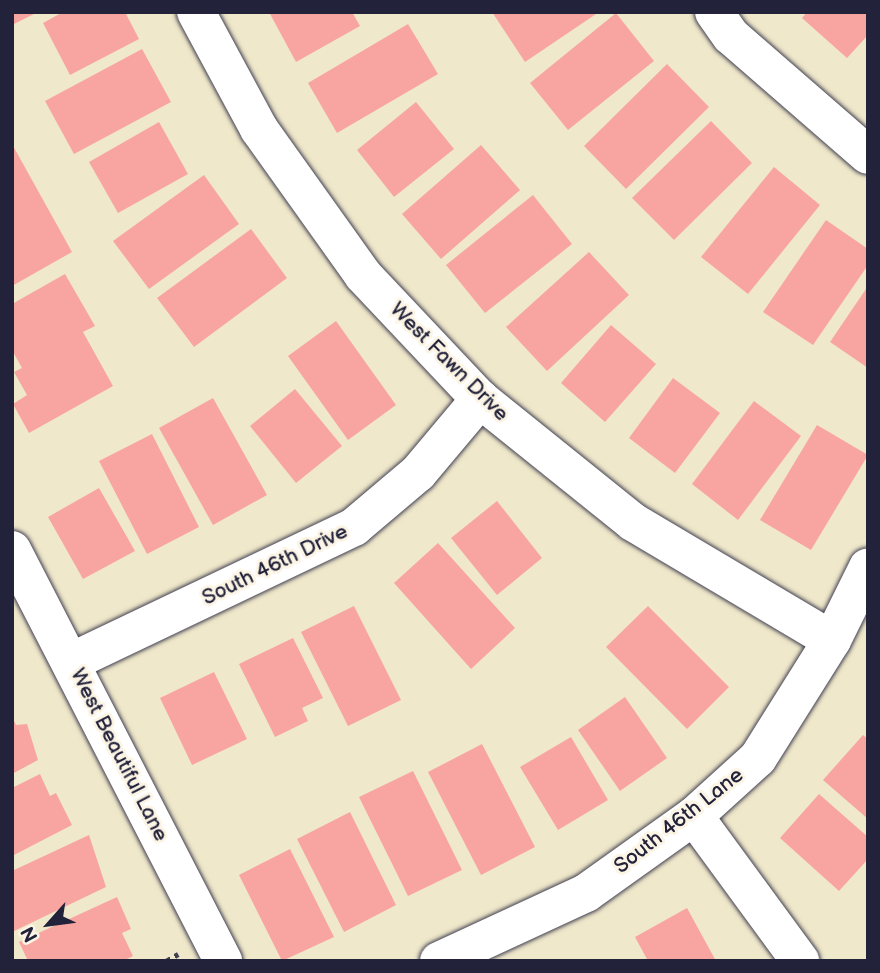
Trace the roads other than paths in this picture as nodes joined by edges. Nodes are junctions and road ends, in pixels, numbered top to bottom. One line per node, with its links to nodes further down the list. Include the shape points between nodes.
1 (197, 12): 4 (street, West Fawn Drive, via 259,129 363,275)
2 (714, 12): 3 (street, via 731,36)
3 (868, 155)
4 (480, 399): 7 (street, West Fawn Drive, via 633,522); 8 (street, South 46th Drive, via 418,473 355,527)
5 (12, 550): 8 (street, West Beautiful Lane)
6 (868, 567): 7 (street, South 46th Lane)
7 (832, 640): 9 (street, South 46th Lane, via 758,758)
8 (71, 662): 10 (street, West Beautiful Lane)
9 (694, 816): 11 (street, South 46th Lane, via 586,893); 12 (street)
10 (223, 961)
11 (439, 961)
12 (800, 961)

